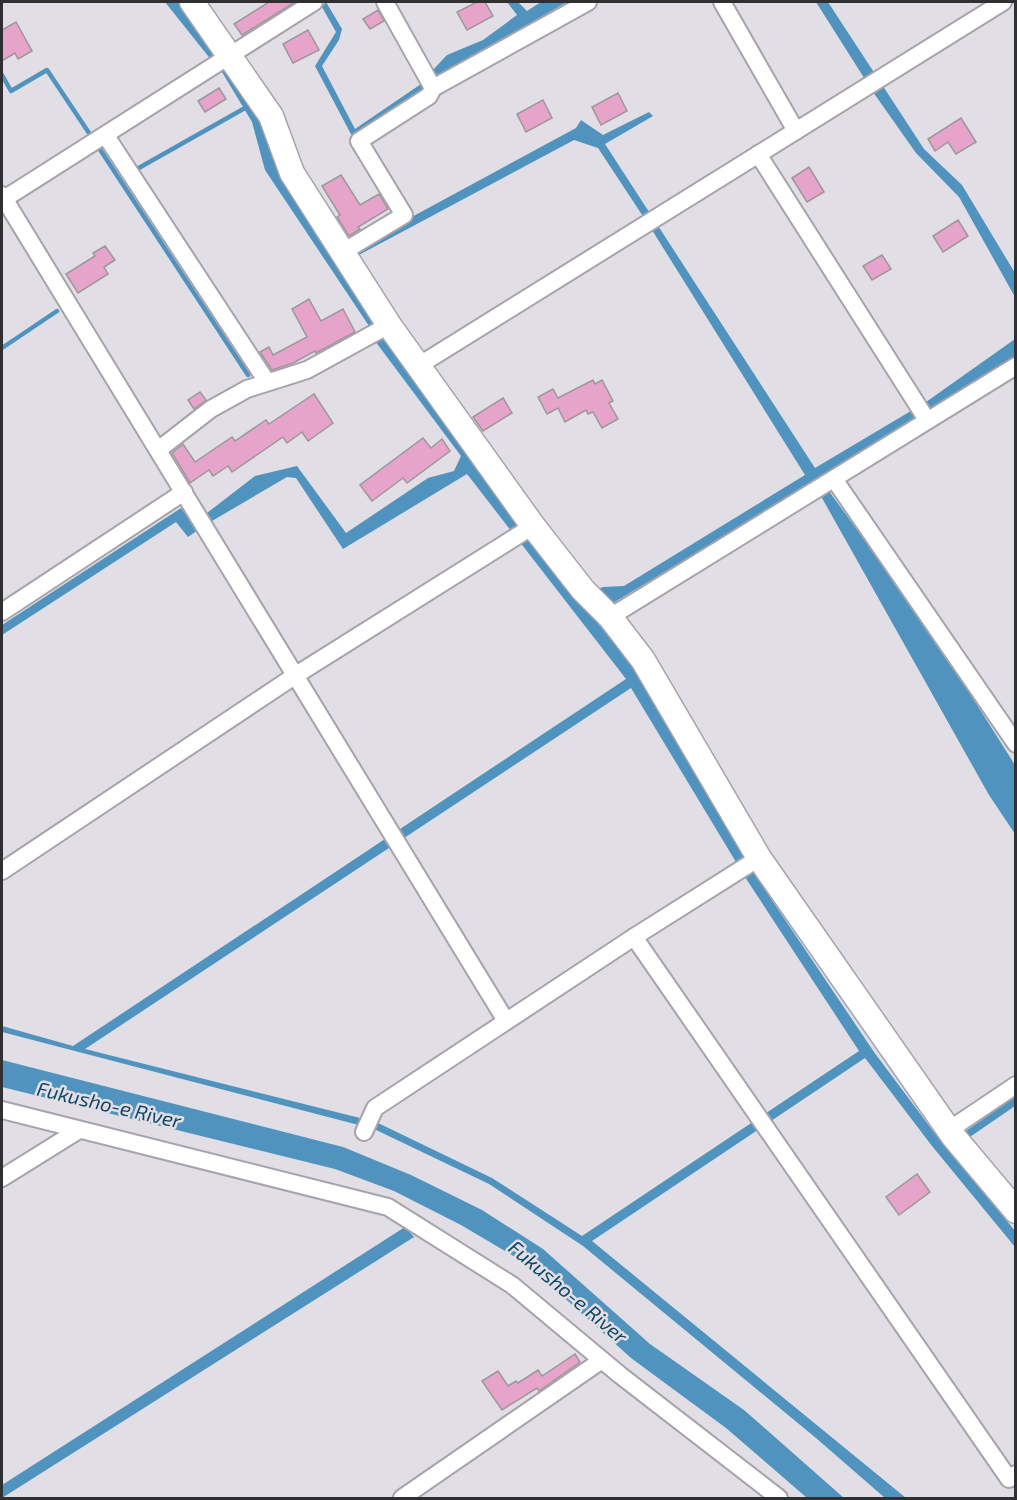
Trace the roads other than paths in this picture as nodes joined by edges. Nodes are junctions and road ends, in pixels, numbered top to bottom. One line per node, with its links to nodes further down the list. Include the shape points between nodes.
1 (192, 2): 7 (street)
2 (314, 2): 7 (street)
3 (386, 2): 8 (street)
4 (588, 2): 8 (street)
5 (722, 2): 9 (street)
6 (1003, 2): 9 (street)
7 (231, 55): 10 (street); 13 (street, via 271,116 292,173)
8 (433, 88): 13 (street, via 429,96 359,141 404,215)
9 (796, 131): 11 (street)
10 (106, 136): 12 (street); 17 (street)
11 (758, 154): 15 (street); 18 (street)
12 (3, 197): 19 (street)
13 (341, 253): 14 (street)
14 (388, 326): 15 (street); 17 (street, via 307,370)
15 (418, 366): 22 (street)
16 (1016, 366): 18 (street)
17 (267, 382): 19 (street, via 211,409)
18 (927, 420): 20 (street)
19 (158, 450): 21 (street)
20 (825, 484): 23 (street); 26 (street)
21 (184, 492): 24 (street); 25 (street)
22 (533, 526): 23 (street); 25 (street)
23 (597, 604): 27 (street, via 643,660)
24 (2, 612)
25 (296, 675): 28 (street); 30 (street)
26 (1016, 744)
27 (759, 858): 29 (street); 34 (street)
28 (2, 871)
29 (634, 937): 30 (street); 39 (street, via 1009,1479)
30 (506, 1021): 35 (street, via 375,1108)
31 (1016, 1085): 34 (street)
32 (2, 1110): 33 (street)
33 (79, 1130): 36 (street); 38 (street, via 388,1207 512,1285)
34 (949, 1130): 37 (street)
35 (364, 1132)
36 (2, 1178)
37 (1016, 1211)
38 (602, 1360): 40 (street); 41 (street)
39 (1016, 1474)
40 (402, 1498)
41 (779, 1498)

